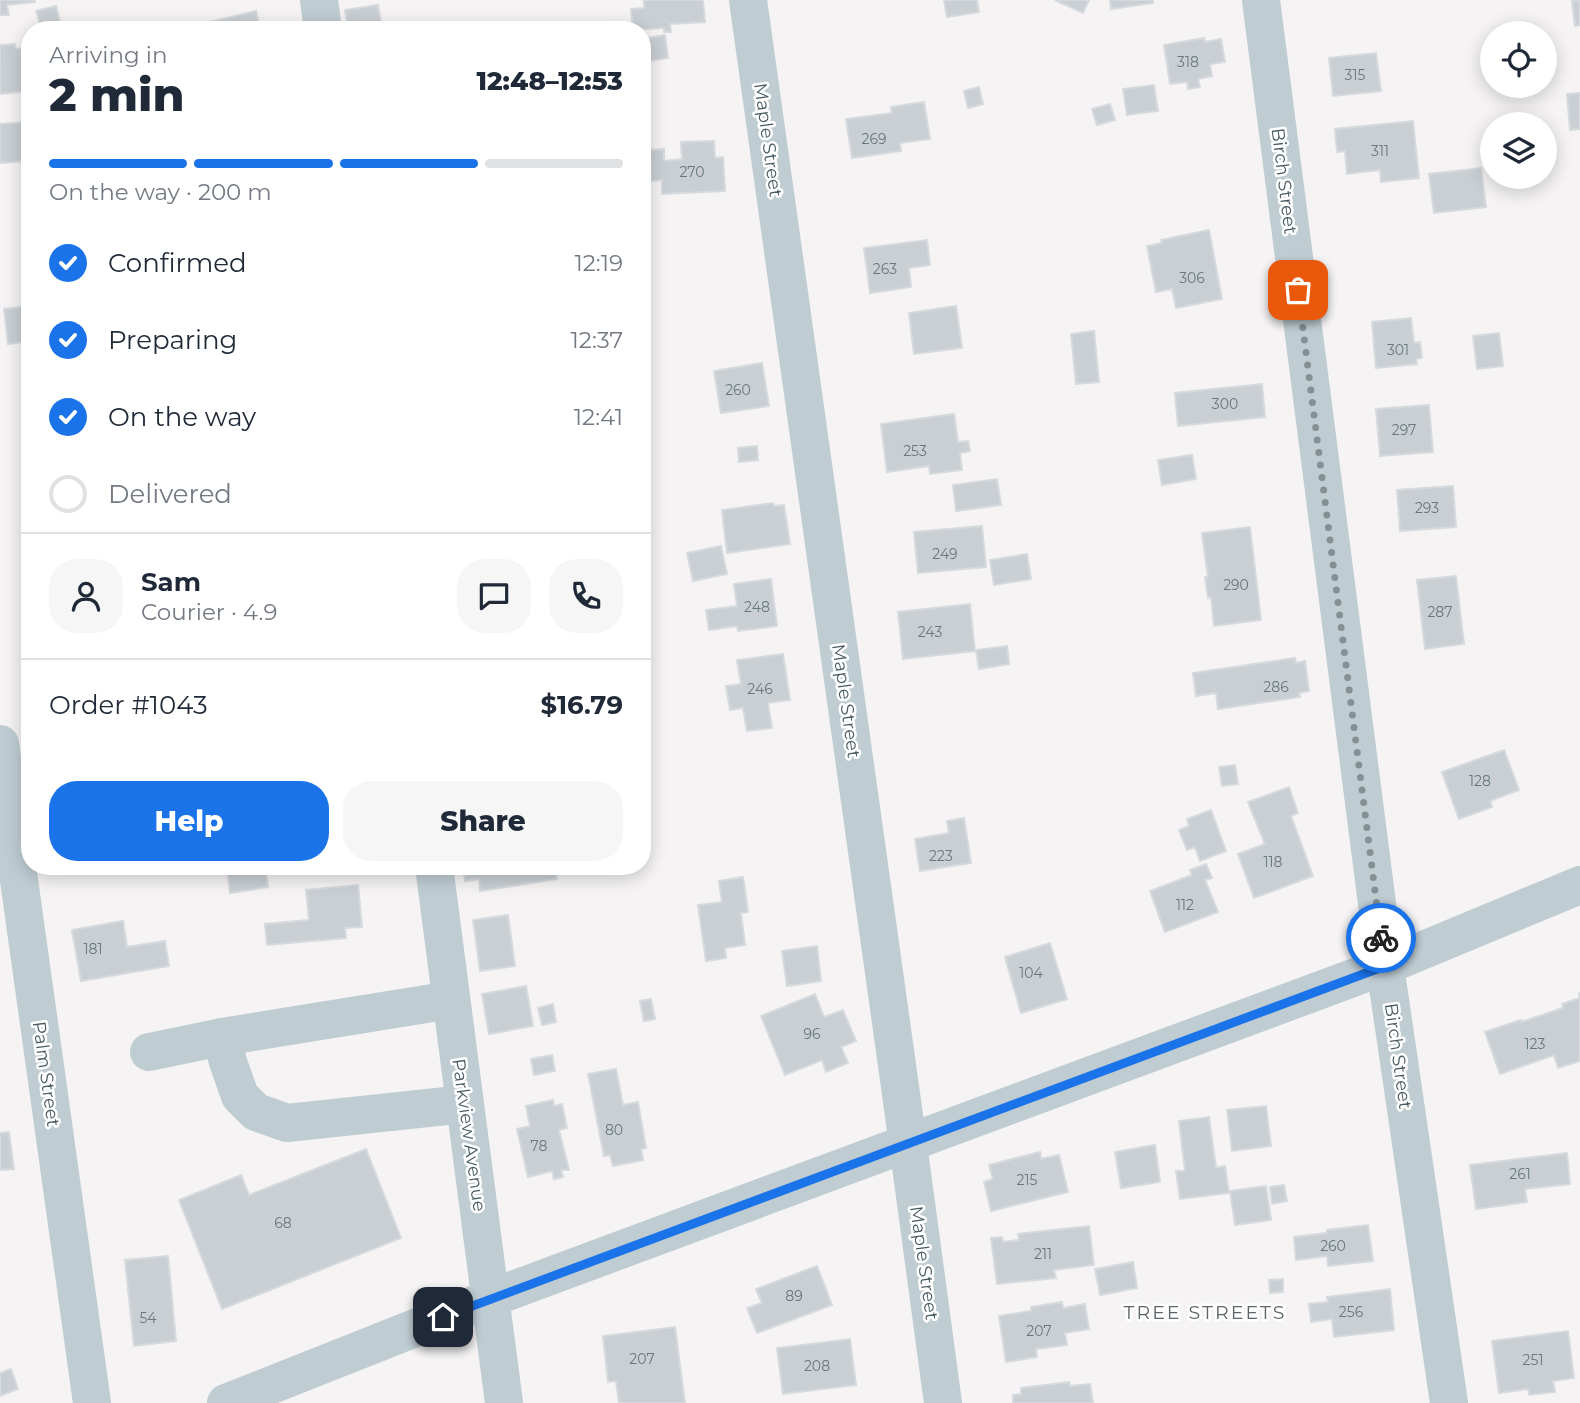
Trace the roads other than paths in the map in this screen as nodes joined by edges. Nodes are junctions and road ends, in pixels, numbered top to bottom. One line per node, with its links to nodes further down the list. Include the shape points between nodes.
1 (319, 0): 4 (street)
2 (748, 0): 13 (street, Maple Street)
3 (1261, 0): 8 (street, Birch Street)
4 (322, 21)
5 (0, 744): 15 (street, Palm Street)
6 (435, 875): 9 (street, Parkview Avenue)
7 (1580, 885): 8 (street)
8 (1385, 966): 13 (street); 19 (street, Birch Street)
9 (451, 1000): 10 (street); 12 (street, Parkview Avenue)
10 (222, 1037): 11 (street); 12 (street, via 240,1096 256,1112 287,1123)
11 (149, 1052)
12 (465, 1104): 14 (street, Parkview Avenue)
13 (908, 1144): 14 (street); 18 (street, Maple Street)
14 (491, 1298): 16 (street); 17 (street, Parkview Avenue)
15 (92, 1403)
16 (226, 1403)
17 (504, 1403)
18 (943, 1403)
19 (1449, 1403)

